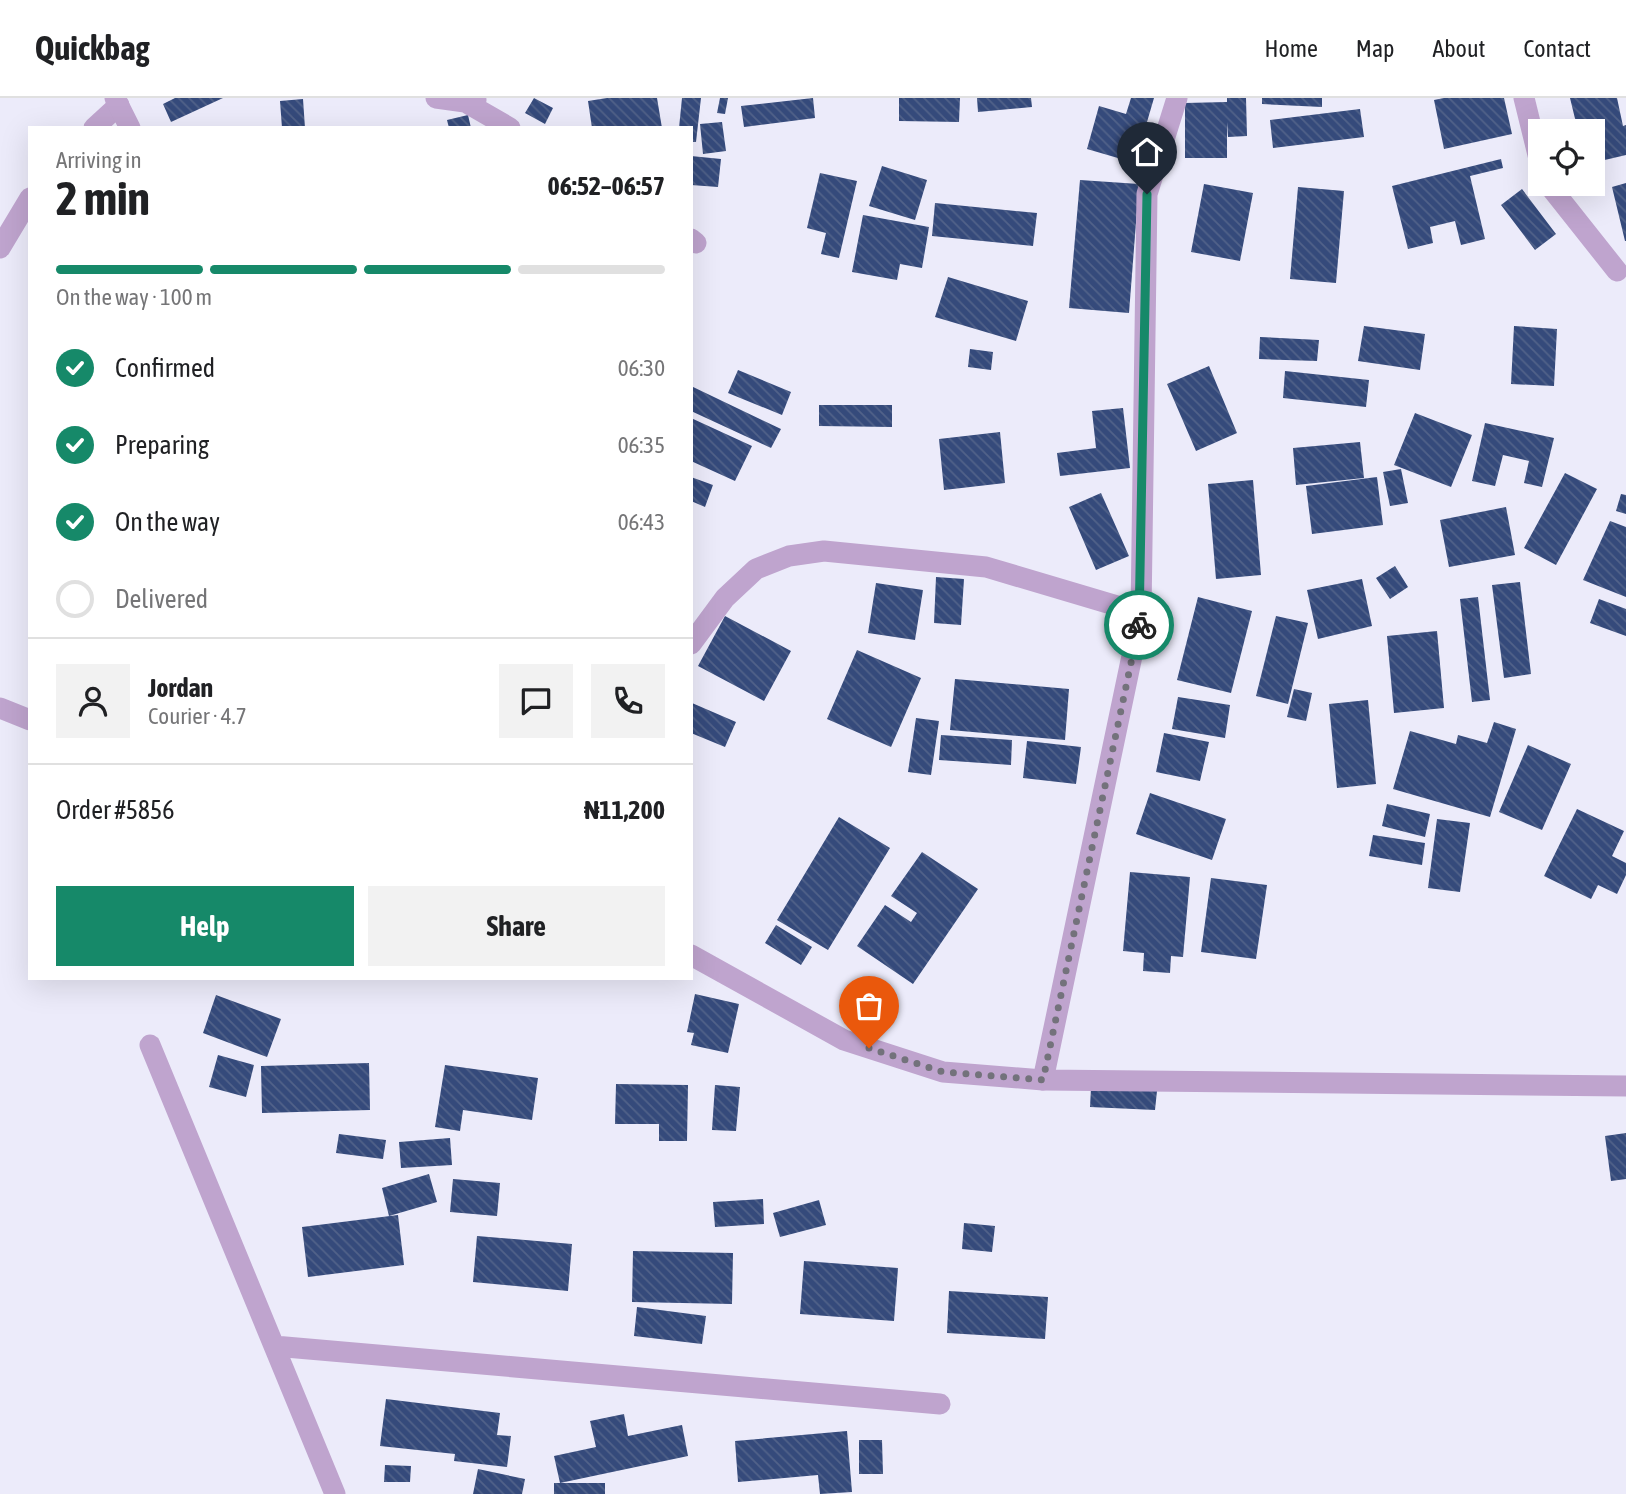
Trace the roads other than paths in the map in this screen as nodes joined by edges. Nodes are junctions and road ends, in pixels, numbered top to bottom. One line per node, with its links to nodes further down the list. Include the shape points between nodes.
1 (436, 98): 4 (street)
2 (1177, 98): 14 (street, via 1147,194)
3 (1524, 98): 6 (street)
4 (471, 99): 9 (street)
5 (117, 101): 7 (street); 8 (street)
6 (1529, 119)
7 (96, 126)
8 (129, 126)
9 (507, 126)
10 (1558, 196): 13 (street)
11 (28, 201): 12 (street)
12 (0, 248)
13 (1617, 271)
14 (1142, 613): 15 (street, via 986,567 824,551 789,556 756,569 725,598); 20 (street)
15 (693, 641)
16 (0, 708): 17 (street)
17 (28, 719)
18 (693, 956): 20 (street, via 844,1040 943,1072)
19 (150, 1045): 22 (street)
20 (1043, 1080): 21 (street)
21 (1626, 1086)
22 (274, 1346): 23 (street); 24 (street)
23 (940, 1404)
24 (335, 1494)

